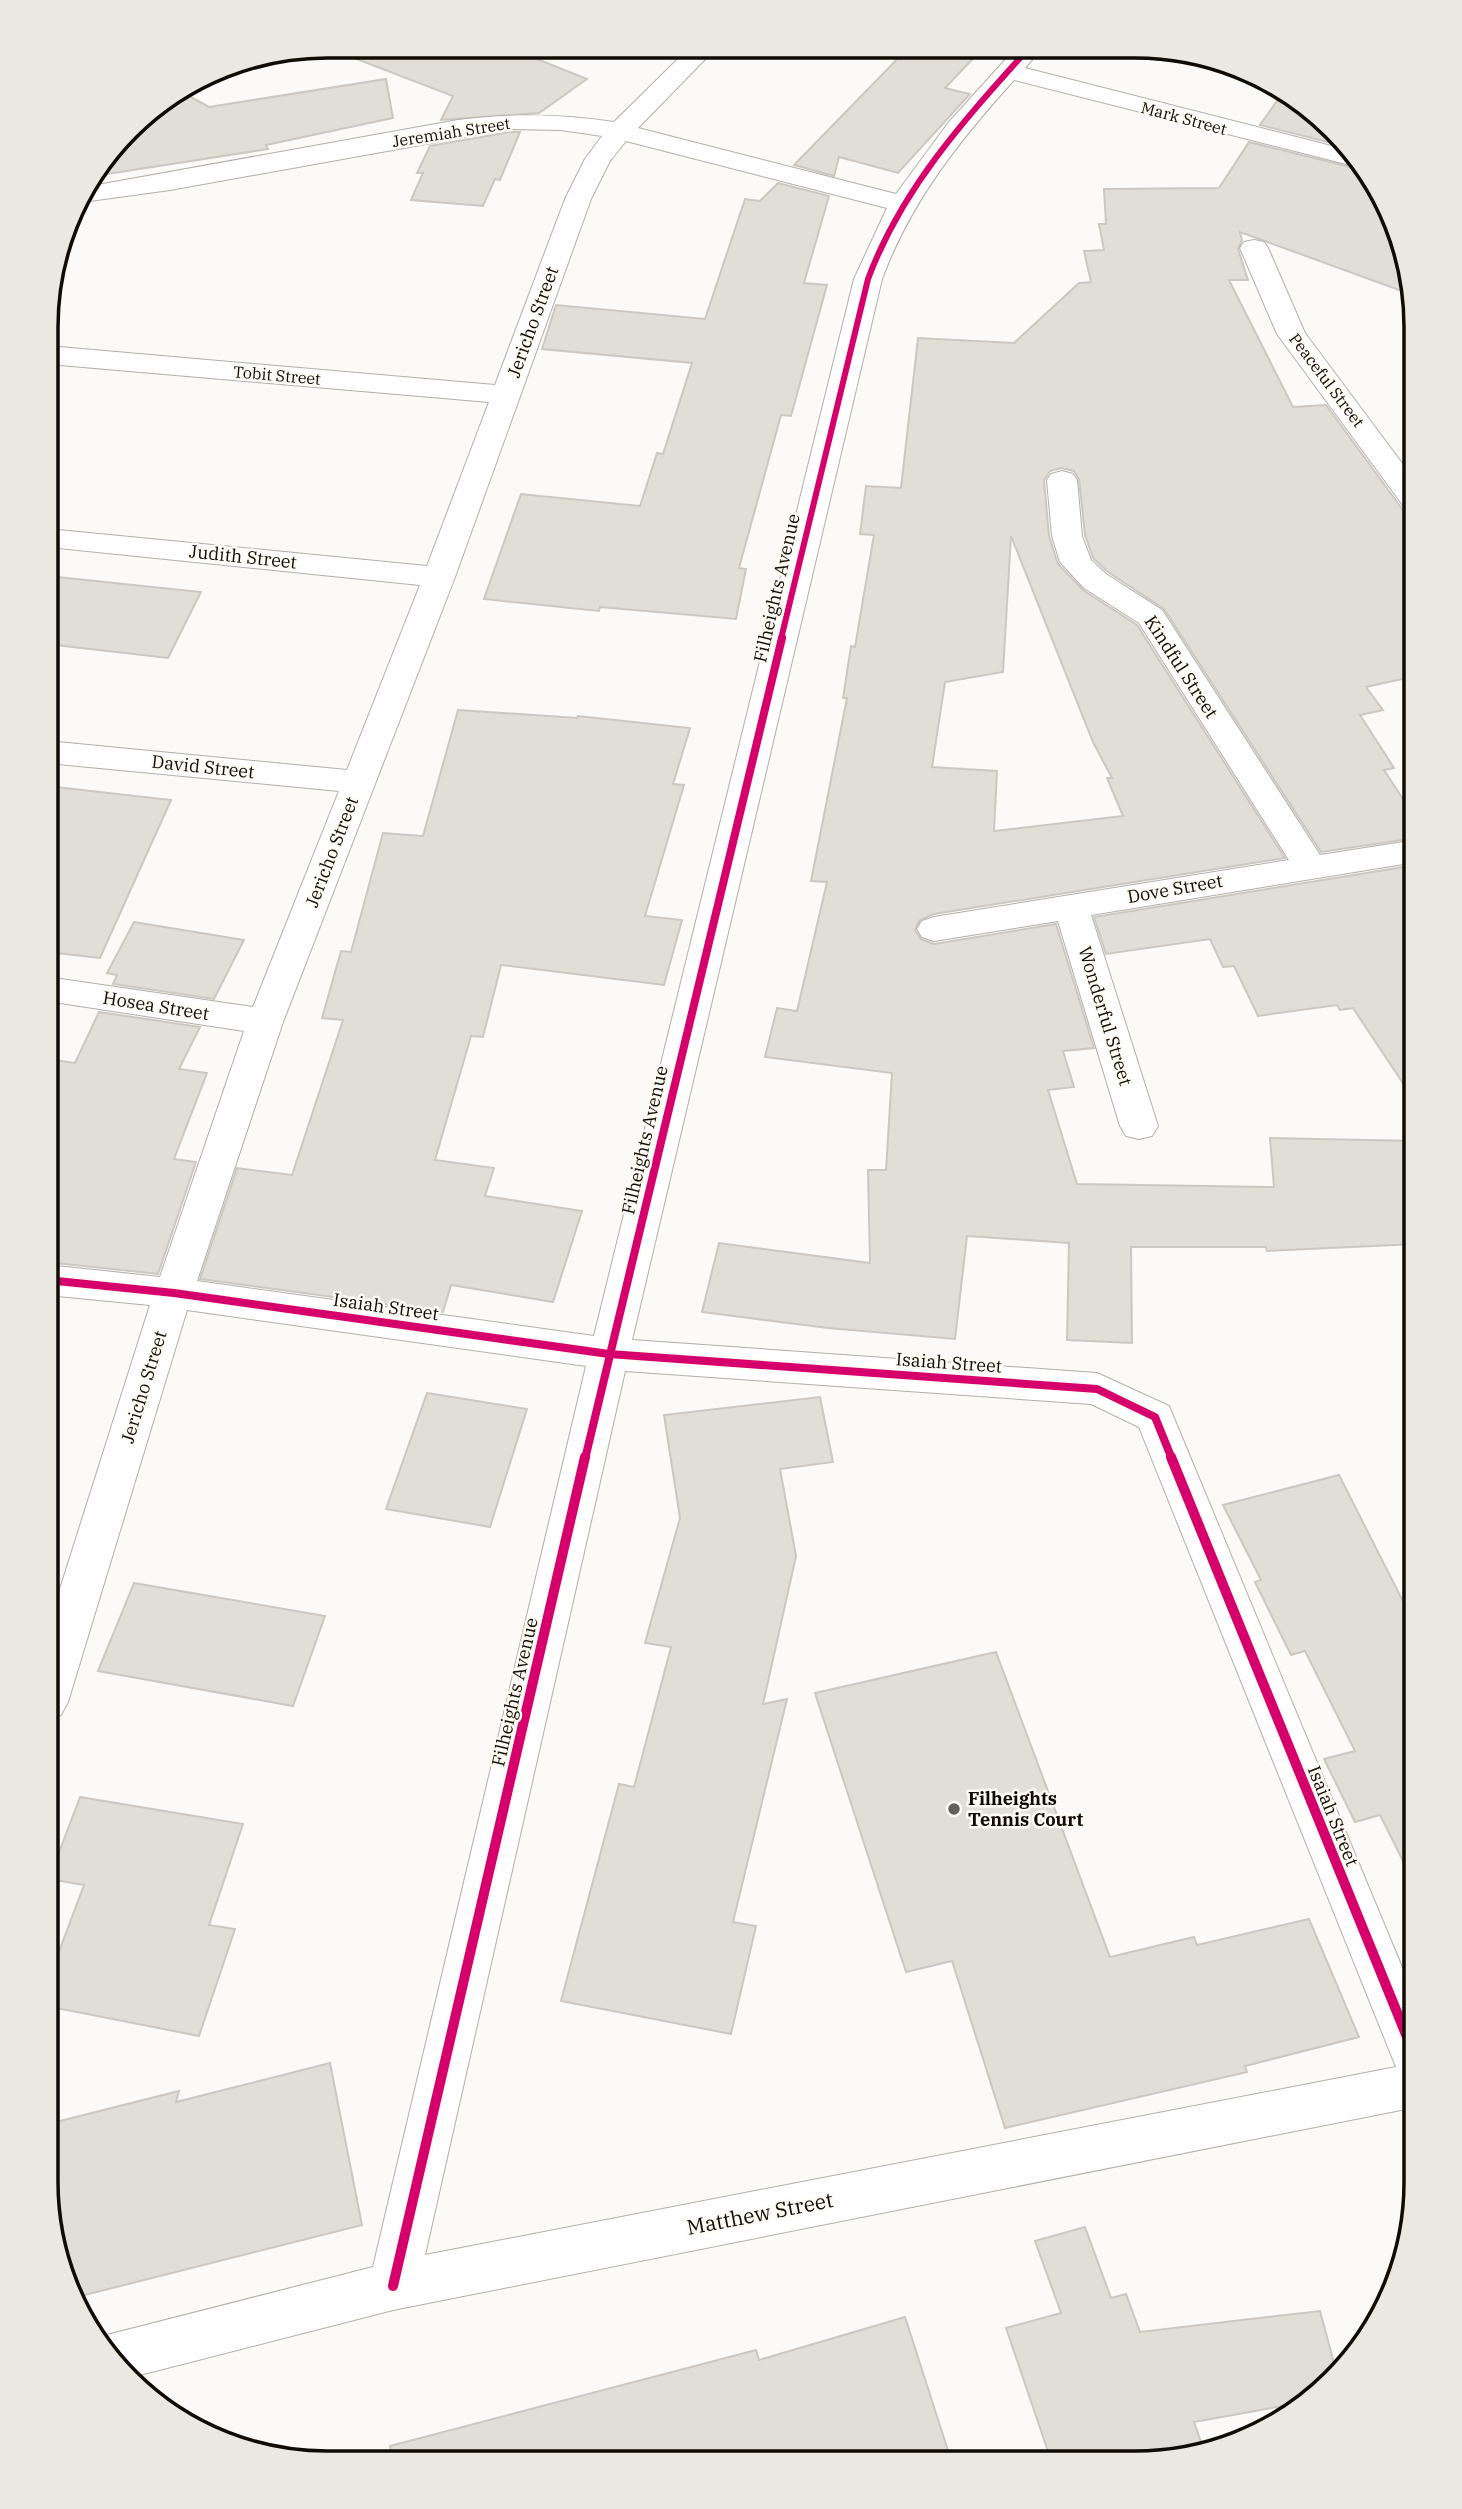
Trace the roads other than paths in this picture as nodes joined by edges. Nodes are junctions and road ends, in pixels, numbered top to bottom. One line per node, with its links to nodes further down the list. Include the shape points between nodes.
1 (693, 58): 3 (street, Jericho Street)
2 (1019, 59): 4 (street, Mark Street); 6 (street, Filheights Avenue)
3 (620, 131): 5 (street, Jeremiah Street, via 561,122 509,121); 6 (street, Jeremiah Street); 9 (street, Jericho Street, via 598,159 578,199)
4 (1343, 156)
5 (93, 194)
6 (901, 203): 25 (street, Filheights Avenue, via 879,242 868,279)
7 (1254, 248): 11 (street, Peaceful Street, via 1292,334)
8 (58, 356): 9 (street, Tobit Street)
9 (507, 395): 13 (street, Jericho Street)
10 (1062, 480): 17 (street, Kindful Street, via 1069,549 1077,565 1151,617)
11 (1404, 486)
12 (58, 539): 13 (street, Judith Street)
13 (439, 577): 15 (street, Jericho Street)
14 (58, 753): 15 (street, David Street)
15 (359, 782): 21 (street, Jericho Street)
16 (1404, 853): 17 (street, Dove Street)
17 (1310, 866): 18 (street, Dove Street)
18 (1071, 907): 19 (street, Dove Street); 22 (street, Wonderful Street)
19 (934, 929)
20 (58, 991): 21 (street, Hosea Street)
21 (265, 1022): 24 (street, Jericho Street)
22 (1139, 1126)
23 (58, 1281): 24 (street, Isaiah Street)
24 (174, 1293): 25 (street, Isaiah Street); 26 (street, Jericho Street)
25 (609, 1354): 27 (street, Isaiah Street, via 1097,1389 1155,1417); 29 (street, Filheights Avenue)
26 (58, 1664)
27 (1404, 2029)
28 (1404, 2087): 29 (street, Matthew Street)
29 (393, 2286): 30 (street, Matthew Street)
30 (121, 2355)

